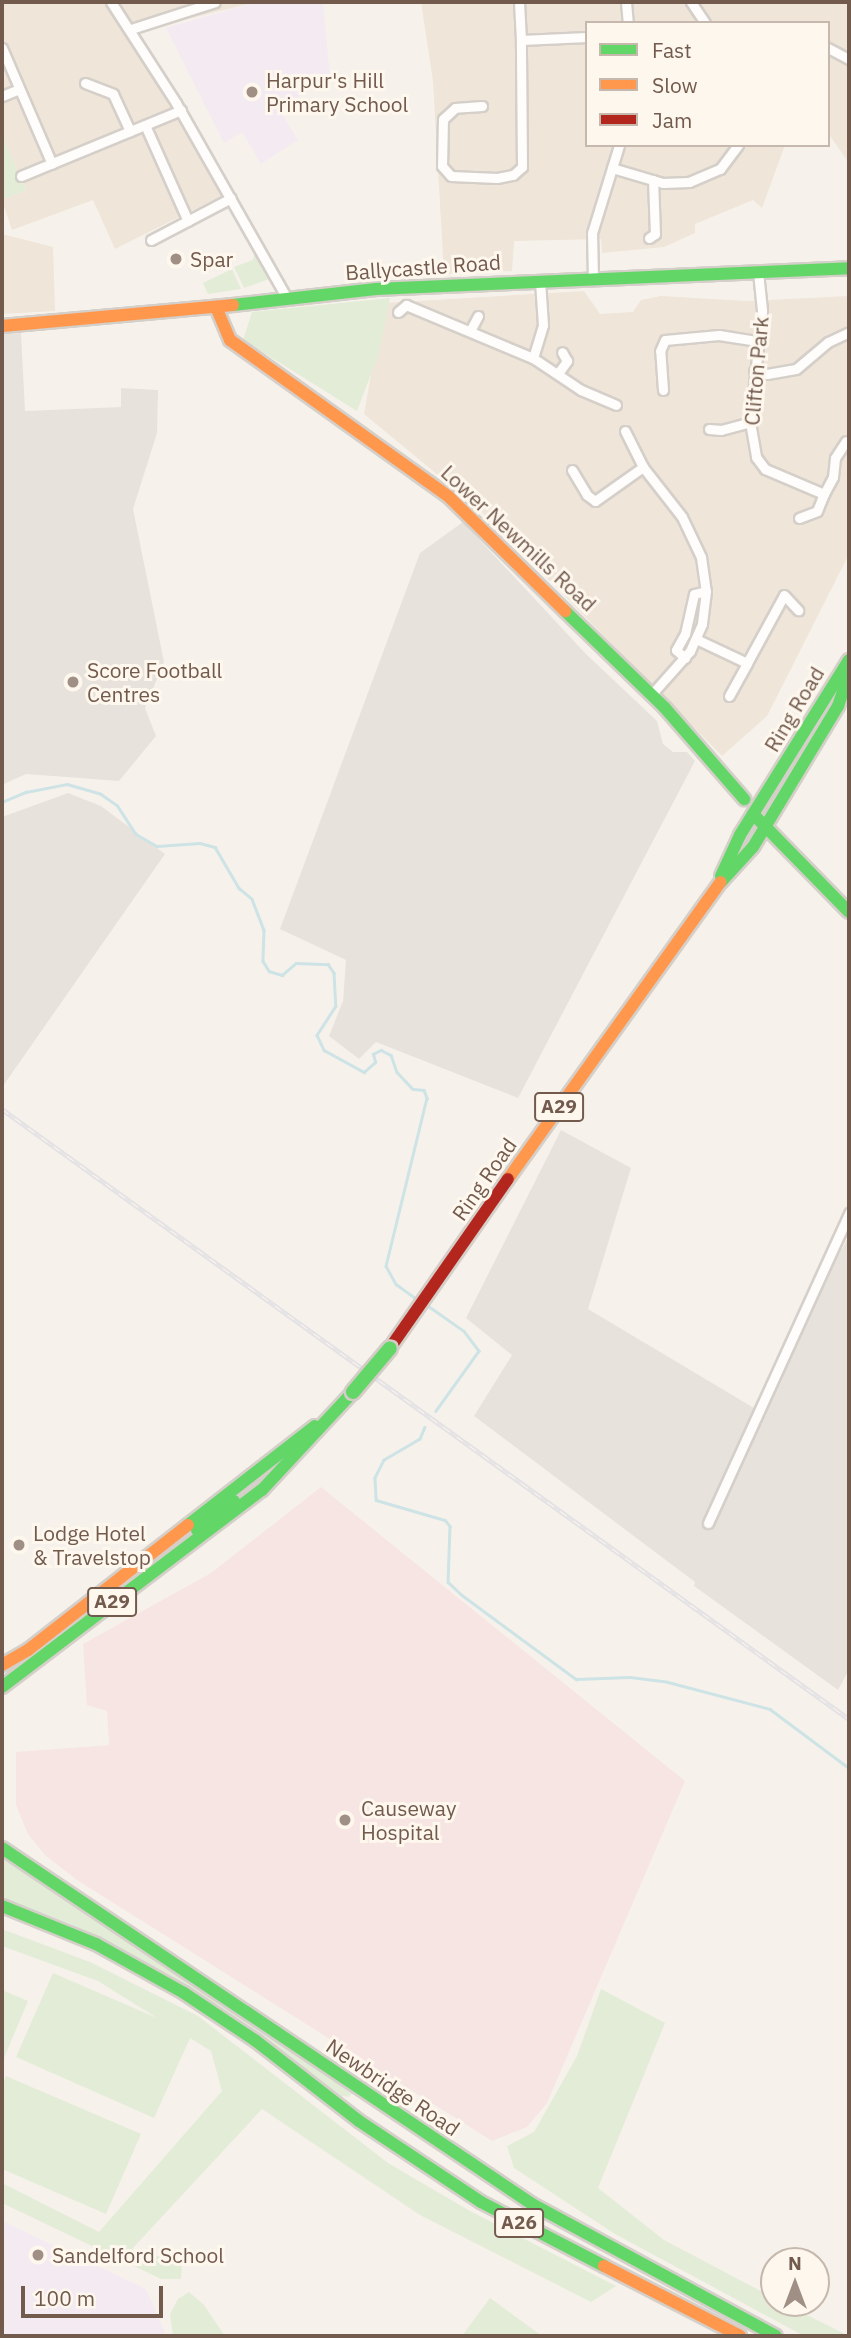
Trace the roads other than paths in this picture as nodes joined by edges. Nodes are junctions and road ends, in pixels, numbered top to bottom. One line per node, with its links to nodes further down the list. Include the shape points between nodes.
1 (111, 2): 8 (street)
2 (215, 2): 8 (street)
3 (519, 2): 10 (street)
4 (626, 2): 6 (street)
5 (691, 2): 7 (street)
6 (628, 21)
7 (704, 21)
8 (131, 29): 18 (street)
9 (585, 37): 10 (street)
10 (521, 40): 17 (street, via 522,167 513,175 497,178 452,176 442,166 443,119 455,108)
11 (2, 48): 15 (street)
12 (830, 49): 13 (street)
13 (849, 59)
14 (85, 83): 20 (street, via 113,94)
15 (19, 89): 16 (street); 23 (street)
16 (2, 96)
17 (482, 106)
18 (181, 110): 19 (street); 27 (street)
19 (145, 125): 20 (street); 28 (street)
20 (130, 131): 23 (street)
21 (618, 147): 24 (street)
22 (737, 147): 26 (street, via 726,163 705,178 677,184)
23 (52, 164): 25 (street)
24 (612, 168): 26 (street); 33 (street, via 592,233)
25 (21, 176)
26 (653, 180): 29 (street, via 655,234)
27 (231, 198): 28 (street); 35 (street)
28 (188, 221): 30 (street)
29 (649, 238)
30 (151, 240)
31 (849, 268): 32 (main road, Ballycastle Road)
32 (758, 272): 33 (main road, Ballycastle Road); 42 (street, Clifton Park, via 762,311)
33 (593, 279): 34 (main road, Ballycastle Road)
34 (540, 281): 35 (main road, Ballycastle Road); 44 (street, via 543,325)
35 (286, 297): 36 (main road, Ballycastle Road)
36 (216, 307): 39 (main road, Ballycastle Road); 64 (main road, Lower Newmills Road, via 230,340 449,497)
37 (398, 312): 40 (street, via 406,305)
38 (478, 316): 40 (street)
39 (2, 326)
40 (470, 331): 44 (street)
41 (849, 332): 45 (street, via 828,342 796,369)
42 (758, 341): 45 (street, Clifton Park); 47 (street, via 719,335 665,340 660,351)
43 (562, 352): 46 (street, via 567,361)
44 (533, 358): 46 (street)
45 (754, 371): 49 (street, Clifton Park)
46 (559, 372): 48 (street, via 581,390)
47 (663, 390)
48 (616, 405)
49 (750, 422): 50 (street); 55 (street, Clifton Park, via 753,452 765,469)
50 (709, 429)
51 (625, 431): 53 (street)
52 (846, 442): 55 (street, via 835,458 833,477)
53 (643, 467): 54 (street, via 595,501); 57 (street, via 682,517 701,556)
54 (572, 470)
55 (824, 494): 56 (street, via 817,512)
56 (799, 518)
57 (706, 592): 59 (street); 60 (street, via 694,594 685,634 676,650)
58 (798, 610): 62 (street, via 784,595)
59 (696, 639): 60 (street); 62 (street)
60 (685, 658): 64 (street)
61 (849, 660): 67 (main road, Ring Road / A29)
62 (747, 663): 65 (street)
63 (849, 674): 68 (main road, Ring Road / A29, via 838,706)
64 (651, 695): 66 (main road, Lower Newmills Road)
65 (729, 696)
66 (744, 800)
67 (753, 814): 68 (main road); 69 (main road, Ring Road / A29)
68 (766, 827): 69 (main road, Ring Road / A29); 70 (main road)
69 (714, 890): 72 (main road, Ring Road / A29, bridge, via 419,1311)
70 (849, 912)
71 (849, 1213): 74 (street)
72 (329, 1416): 73 (main road, Ring Road / A29); 76 (main road, Ring Road / A29, via 28,1650)
73 (312, 1439): 75 (main road); 77 (main road, Ring Road / A29, via 220,1525)
74 (708, 1523)
75 (197, 1530)
76 (2, 1665)
77 (2, 1687)
78 (2, 1848): 81 (main road, Newbridge Road / A26, via 533,2204)
79 (2, 1906): 80 (main road, Newbridge Road / A26, via 96,1944 184,1993 256,2041 359,2121 481,2202)
80 (740, 2336)
81 (776, 2336)

